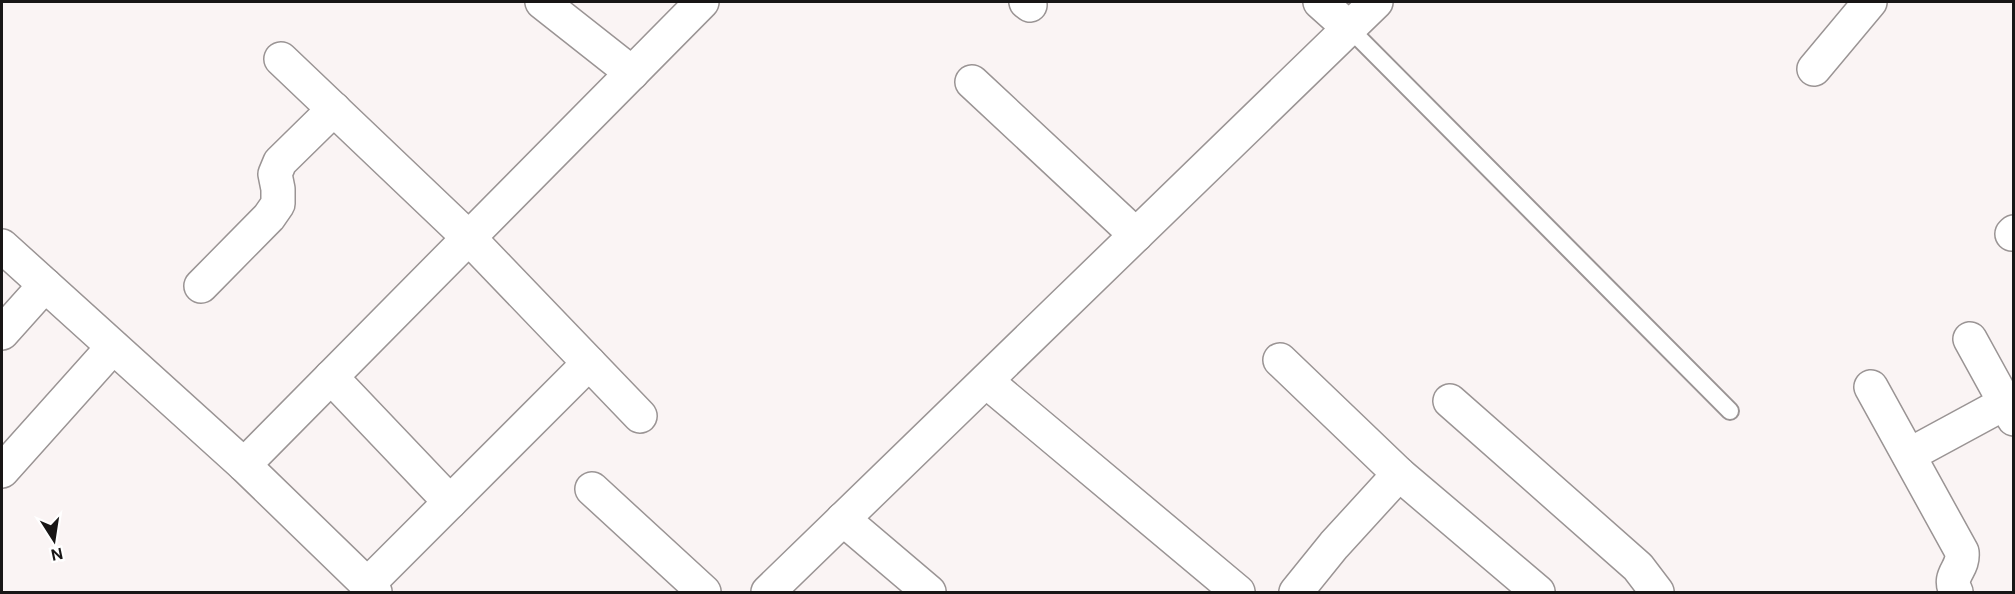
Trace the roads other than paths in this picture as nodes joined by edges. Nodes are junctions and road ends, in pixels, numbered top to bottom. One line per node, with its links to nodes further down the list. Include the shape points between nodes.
1 (542, 2): 9 (street)
2 (702, 2): 9 (street)
3 (1320, 2): 6 (street)
4 (1376, 2): 6 (street)
5 (1870, 2): 8 (street)
6 (1349, 28): 12 (street); 26 (lane)
7 (281, 58): 11 (street)
8 (1814, 69)
9 (632, 73): 13 (street)
10 (972, 82): 12 (street)
11 (334, 109): 13 (street); 16 (street, via 280,162 275,174 278,204 269,217)
12 (1136, 235): 23 (street)
13 (469, 238): 21 (street); 22 (street)
14 (2, 246): 15 (street)
15 (45, 285): 17 (street); 19 (street)
16 (201, 286)
17 (2, 333)
18 (1970, 339): 27 (street)
19 (113, 347): 30 (street); 31 (street)
20 (1280, 360): 32 (street)
21 (589, 363): 28 (street); 34 (street)
22 (331, 377): 30 (street); 34 (street)
23 (986, 381): 35 (street); 40 (street)
24 (1871, 387): 29 (street)
25 (1450, 401): 43 (street, via 1638,567)
26 (1730, 411)
27 (2009, 411): 29 (street)
28 (640, 416)
29 (1909, 454): 44 (street, via 1962,552 1963,559 1952,584)
30 (244, 465): 37 (street)
31 (2, 471)
32 (1399, 474): 41 (street); 42 (street)
33 (592, 489): 38 (street)
34 (450, 502): 37 (street)
35 (843, 519): 36 (street); 39 (street)
36 (788, 586)
37 (371, 589)
38 (704, 592)
39 (929, 592)
40 (1238, 592)
41 (1296, 592)
42 (1538, 592)
43 (1657, 592)
44 (1956, 592)

